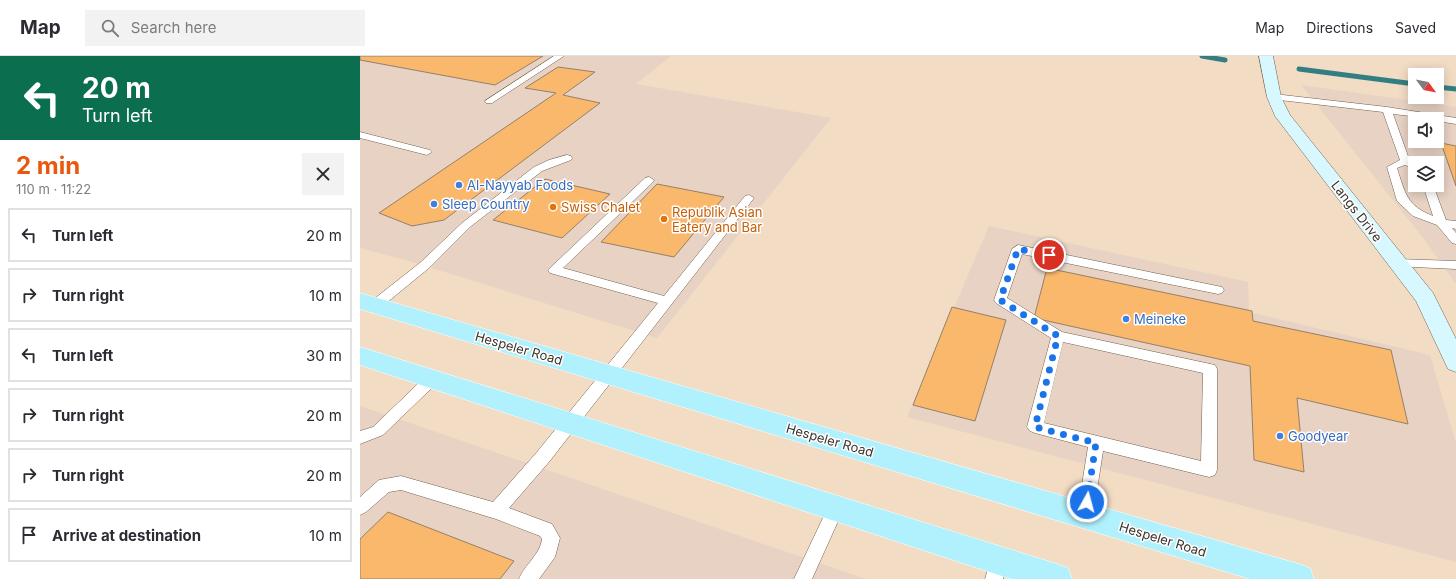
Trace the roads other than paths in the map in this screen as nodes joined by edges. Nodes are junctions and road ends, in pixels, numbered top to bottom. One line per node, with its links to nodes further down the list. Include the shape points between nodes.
1 (560, 56): 4 (lane)
2 (1266, 56): 3 (street, Langs Drive)
3 (1274, 97): 5 (lane); 18 (street, Langs Drive, via 1283,116)
4 (489, 101)
5 (1387, 110): 6 (lane); 10 (lane)
6 (1456, 121)
7 (360, 135): 8 (lane)
8 (427, 152)
9 (567, 158): 22 (lane, via 538,169 466,224 425,266)
10 (1405, 161): 11 (lane); 15 (lane, via 1392,167 1402,199 1417,214)
11 (1408, 162)
12 (649, 180): 21 (lane, via 554,270)
13 (1430, 192): 15 (lane)
14 (749, 198): 21 (lane)
15 (1441, 223): 16 (lane); 17 (lane)
16 (1456, 225)
17 (1456, 240)
18 (1397, 263): 19 (lane); 25 (street, Langs Drive, via 1425,298)
19 (1456, 265)
20 (1218, 290): 23 (lane, via 1018,249 1000,300)
21 (668, 301): 26 (lane)
22 (367, 303): 26 (main road, Hespeler Road)
23 (1058, 336): 30 (lane, via 1035,427); 30 (lane, via 1210,369 1209,470)
24 (360, 356): 27 (main road)
25 (1456, 363)
26 (609, 375): 28 (lane); 34 (main road, Hespeler Road)
27 (432, 379): 28 (main road); 29 (lane, via 378,431)
28 (570, 423): 32 (main road); 33 (lane)
29 (360, 438)
30 (1096, 443): 34 (lane)
31 (360, 507): 33 (lane, via 385,485 401,483)
32 (836, 508): 35 (main road); 37 (lane)
33 (496, 511): 36 (lane, via 546,530 551,538 549,551)
34 (1085, 516): 39 (main road, Hespeler Road)
35 (996, 570): 38 (main road)
36 (528, 579)
37 (803, 579)
38 (1057, 579)
39 (1299, 579)

